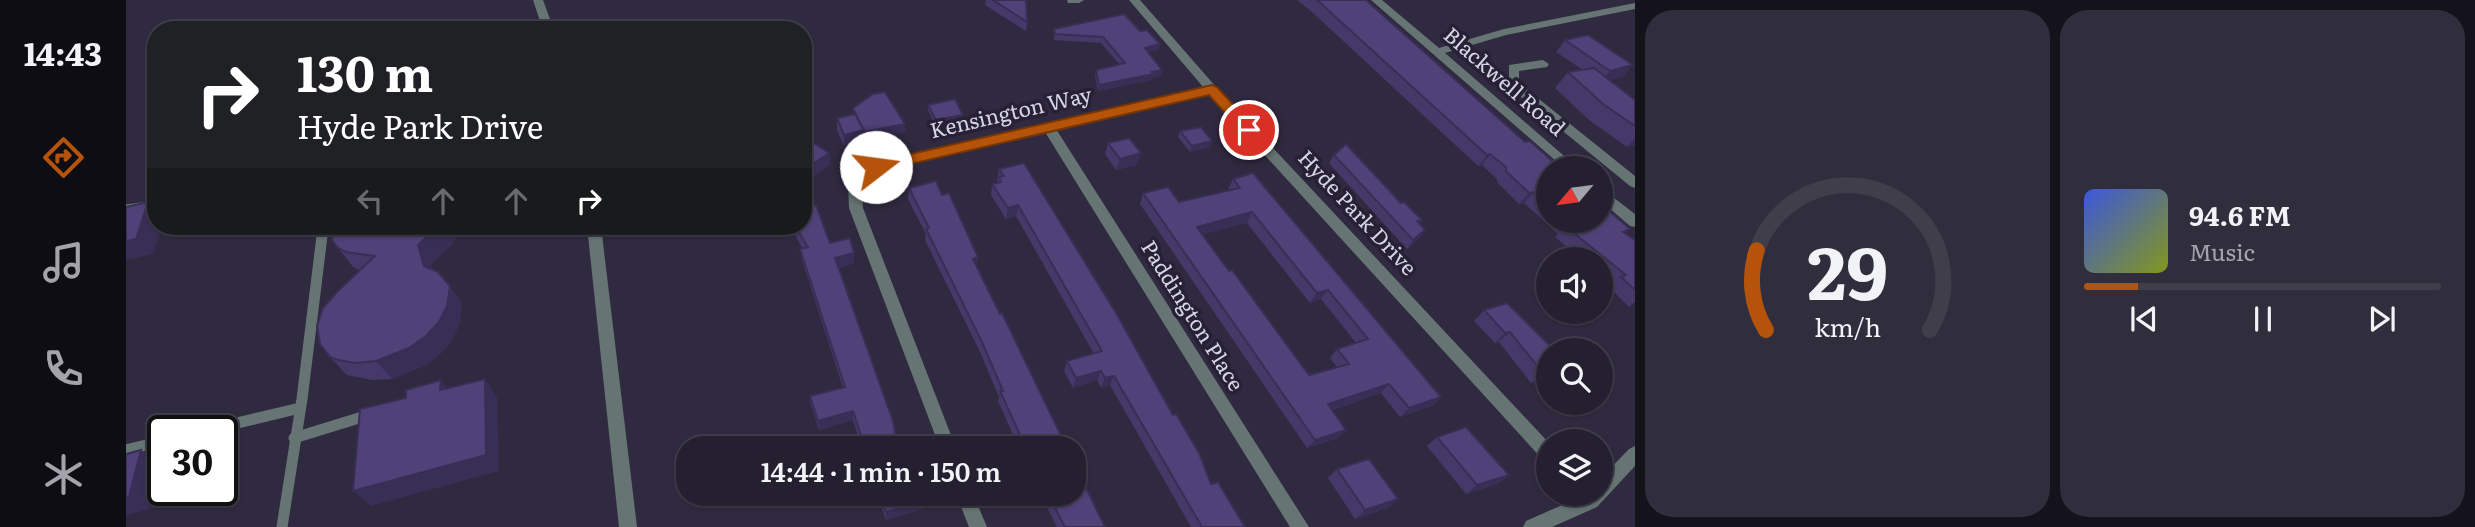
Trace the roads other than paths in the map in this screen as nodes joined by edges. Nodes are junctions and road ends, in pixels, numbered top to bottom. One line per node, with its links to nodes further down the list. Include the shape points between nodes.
1 (538, 0): 5 (street)
2 (1134, 0): 8 (street, Hyde Park Drive)
3 (1376, 0): 6 (street, Blackwell Road)
4 (1630, 4): 6 (street)
5 (546, 21)
6 (1437, 52): 10 (street, Blackwell Road)
7 (1543, 64): 11 (street, via 1513,68 1513,84)
8 (1212, 90): 9 (street, Kensington Way); 23 (street, Hyde Park Drive)
9 (1049, 128): 21 (street, Kensington Way, via 876,167 854,182 856,208); 34 (street, Paddington Place)
10 (1558, 156)
11 (1635, 183)
12 (1614, 204): 15 (street)
13 (147, 206): 14 (lane)
14 (126, 209)
15 (1635, 222)
16 (322, 235): 18 (lane)
17 (595, 235): 32 (street)
18 (300, 408): 20 (lane); 22 (lane)
19 (385, 410): 22 (lane)
20 (238, 423)
21 (943, 436)
22 (294, 438): 31 (lane)
23 (1536, 441)
24 (147, 445): 25 (lane)
25 (126, 450)
26 (1635, 454): 27 (street)
27 (1613, 476)
28 (970, 506): 33 (street)
29 (1574, 506): 30 (street)
30 (1537, 526)
31 (282, 527)
32 (628, 527)
33 (978, 527)
34 (1300, 527)

